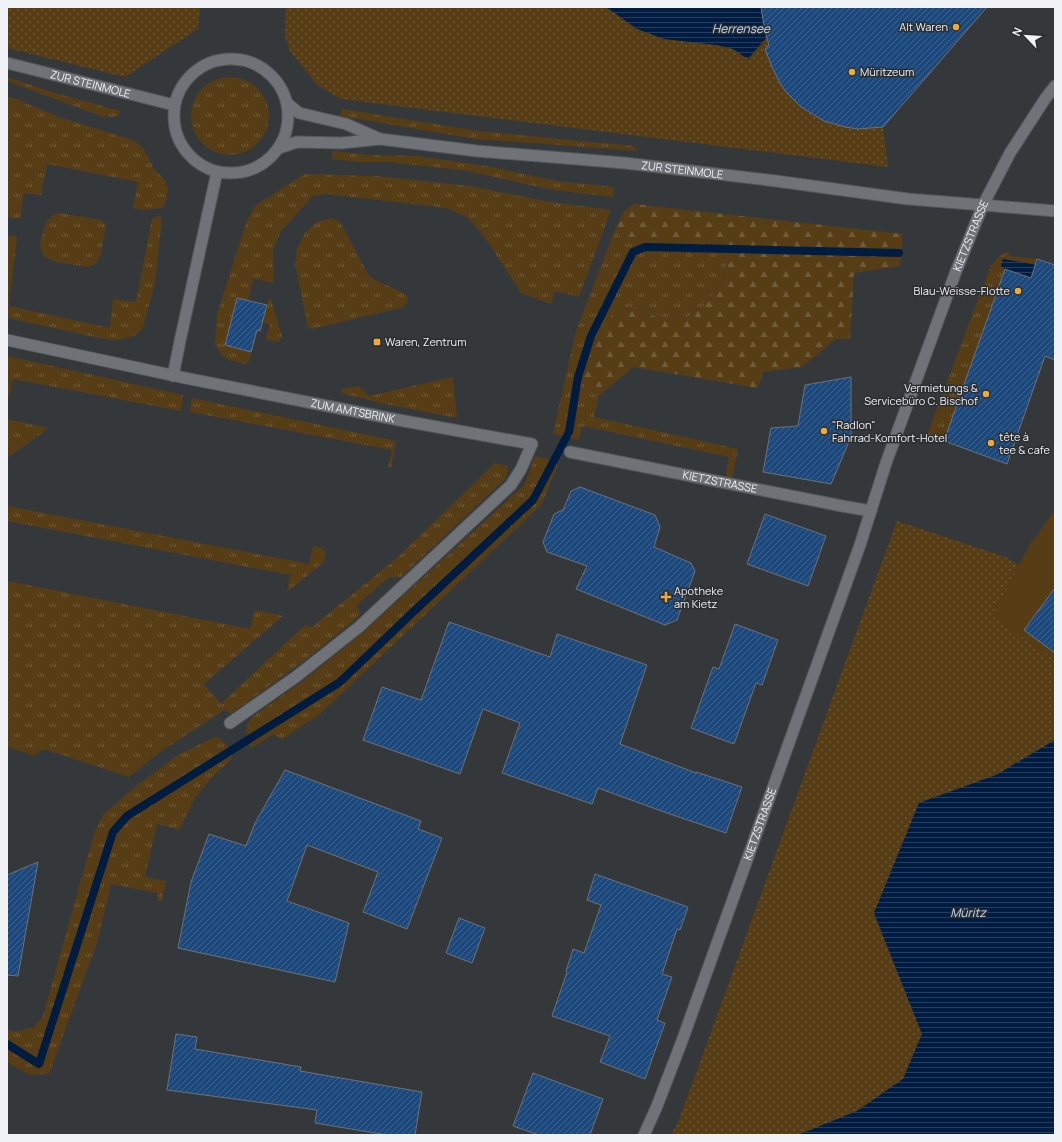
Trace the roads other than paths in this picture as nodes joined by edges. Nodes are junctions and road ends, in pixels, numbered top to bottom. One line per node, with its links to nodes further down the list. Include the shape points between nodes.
1 (7, 63): 4 (street, ZUR STEINMOLE)
2 (1055, 86): 8 (street, KIETZSTRASSE, via 1010,153)
3 (287, 103): 4 (street, via 282,89 261,67 243,60 223,59 209,63 186,80); 5 (street, ZUR STEINMOLE, via 299,113 346,124); 6 (street, via 288,118)
4 (174, 105): 7 (street, via 173,120 182,147 203,167)
5 (380, 139): 6 (street, ZUR STEINMOLE, via 342,143 297,142); 8 (street, ZUR STEINMOLE, via 477,151 625,163 908,199)
6 (279, 148): 7 (street, via 267,161 251,170 234,174)
7 (217, 172): 11 (street)
8 (983, 205): 9 (street, ZUR STEINMOLE); 13 (street, KIETZSTRASSE, via 955,274)
9 (1055, 211)
10 (7, 340): 11 (street, ZUM AMTSBRINK)
11 (173, 376): 14 (street, ZUM AMTSBRINK, via 532,444 522,469 511,485 359,627 297,676)
12 (570, 452): 13 (street, KIETZSTRASSE)
13 (871, 511): 15 (street, KIETZSTRASSE, via 682,1041)
14 (230, 723)
15 (644, 1135)

